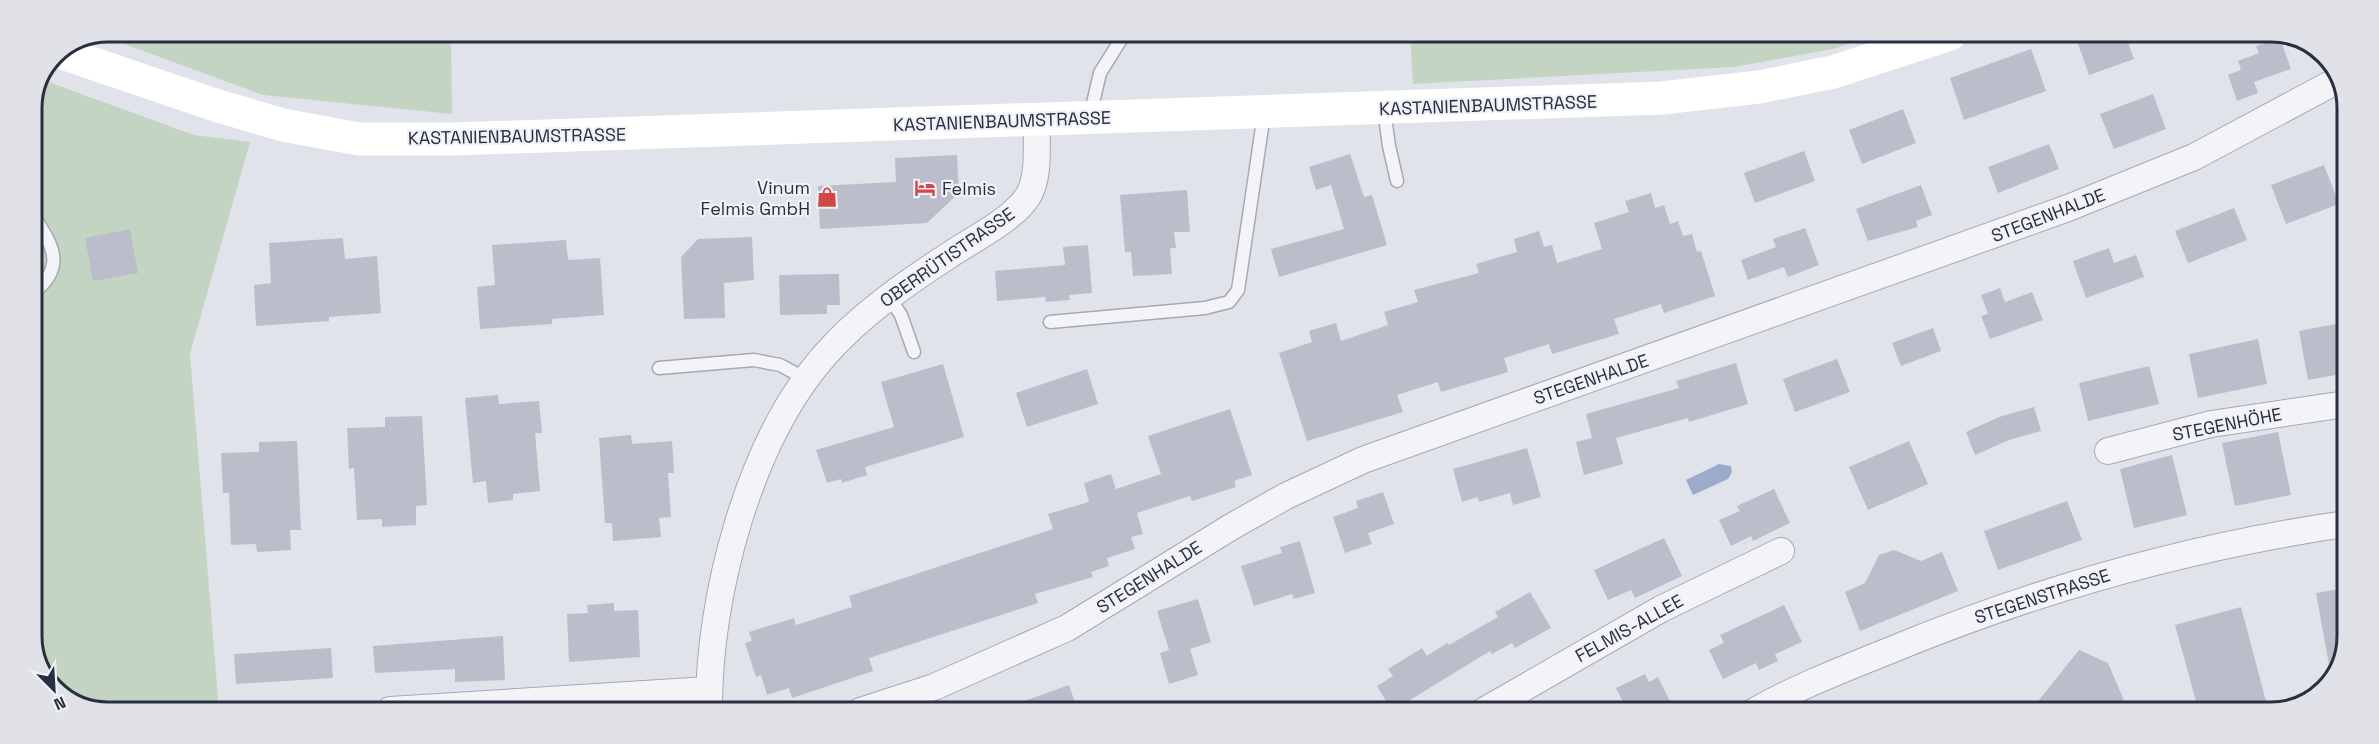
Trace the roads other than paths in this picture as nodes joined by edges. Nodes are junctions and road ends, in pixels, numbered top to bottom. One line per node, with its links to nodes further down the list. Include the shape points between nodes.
1 (1120, 42): 7 (lane, via 1100,74)
2 (1927, 42): 5 (street, KASTANIENBAUMSTRASSE, via 1878,59 1760,87 1662,98)
3 (68, 55): 8 (street, KASTANIENBAUMSTRASSE, via 226,109 283,125 359,139)
4 (2332, 83): 23 (street, STEGENHALDE, via 2194,157 2068,208 1363,460 1231,527 1067,628 934,687)
5 (1384, 109): 6 (street, KASTANIENBAUMSTRASSE); 9 (lane)
6 (1264, 113): 7 (street, KASTANIENBAUMSTRASSE); 13 (lane, via 1238,290 1229,302 1205,308)
7 (1089, 118): 8 (street, KASTANIENBAUMSTRASSE)
8 (1037, 121): 12 (street, OBERRÜTISTRASSE, via 1034,180 1024,202)
9 (1397, 181)
10 (42, 229): 11 (lane, via 54,256 53,270)
11 (42, 286)
12 (890, 297): 14 (lane); 16 (street, OBERRÜTISTRASSE, via 826,354)
13 (1050, 322)
14 (914, 352)
15 (659, 368): 16 (lane, via 754,360 780,365)
16 (806, 379): 21 (street, OBERRÜTISTRASSE, via 774,432 738,518 722,590)
17 (2337, 405): 18 (street, STEGENHÖHE, via 2211,424)
18 (2108, 451)
19 (2337, 526): 25 (street, STEGENSTRASSE, via 2217,548 2048,591 1927,635)
20 (1780, 551): 24 (street, FELMIS-ALLEE, via 1661,609)
21 (709, 700): 22 (street)
22 (645, 702)
23 (888, 702)
24 (1498, 702)
25 (1776, 702)

